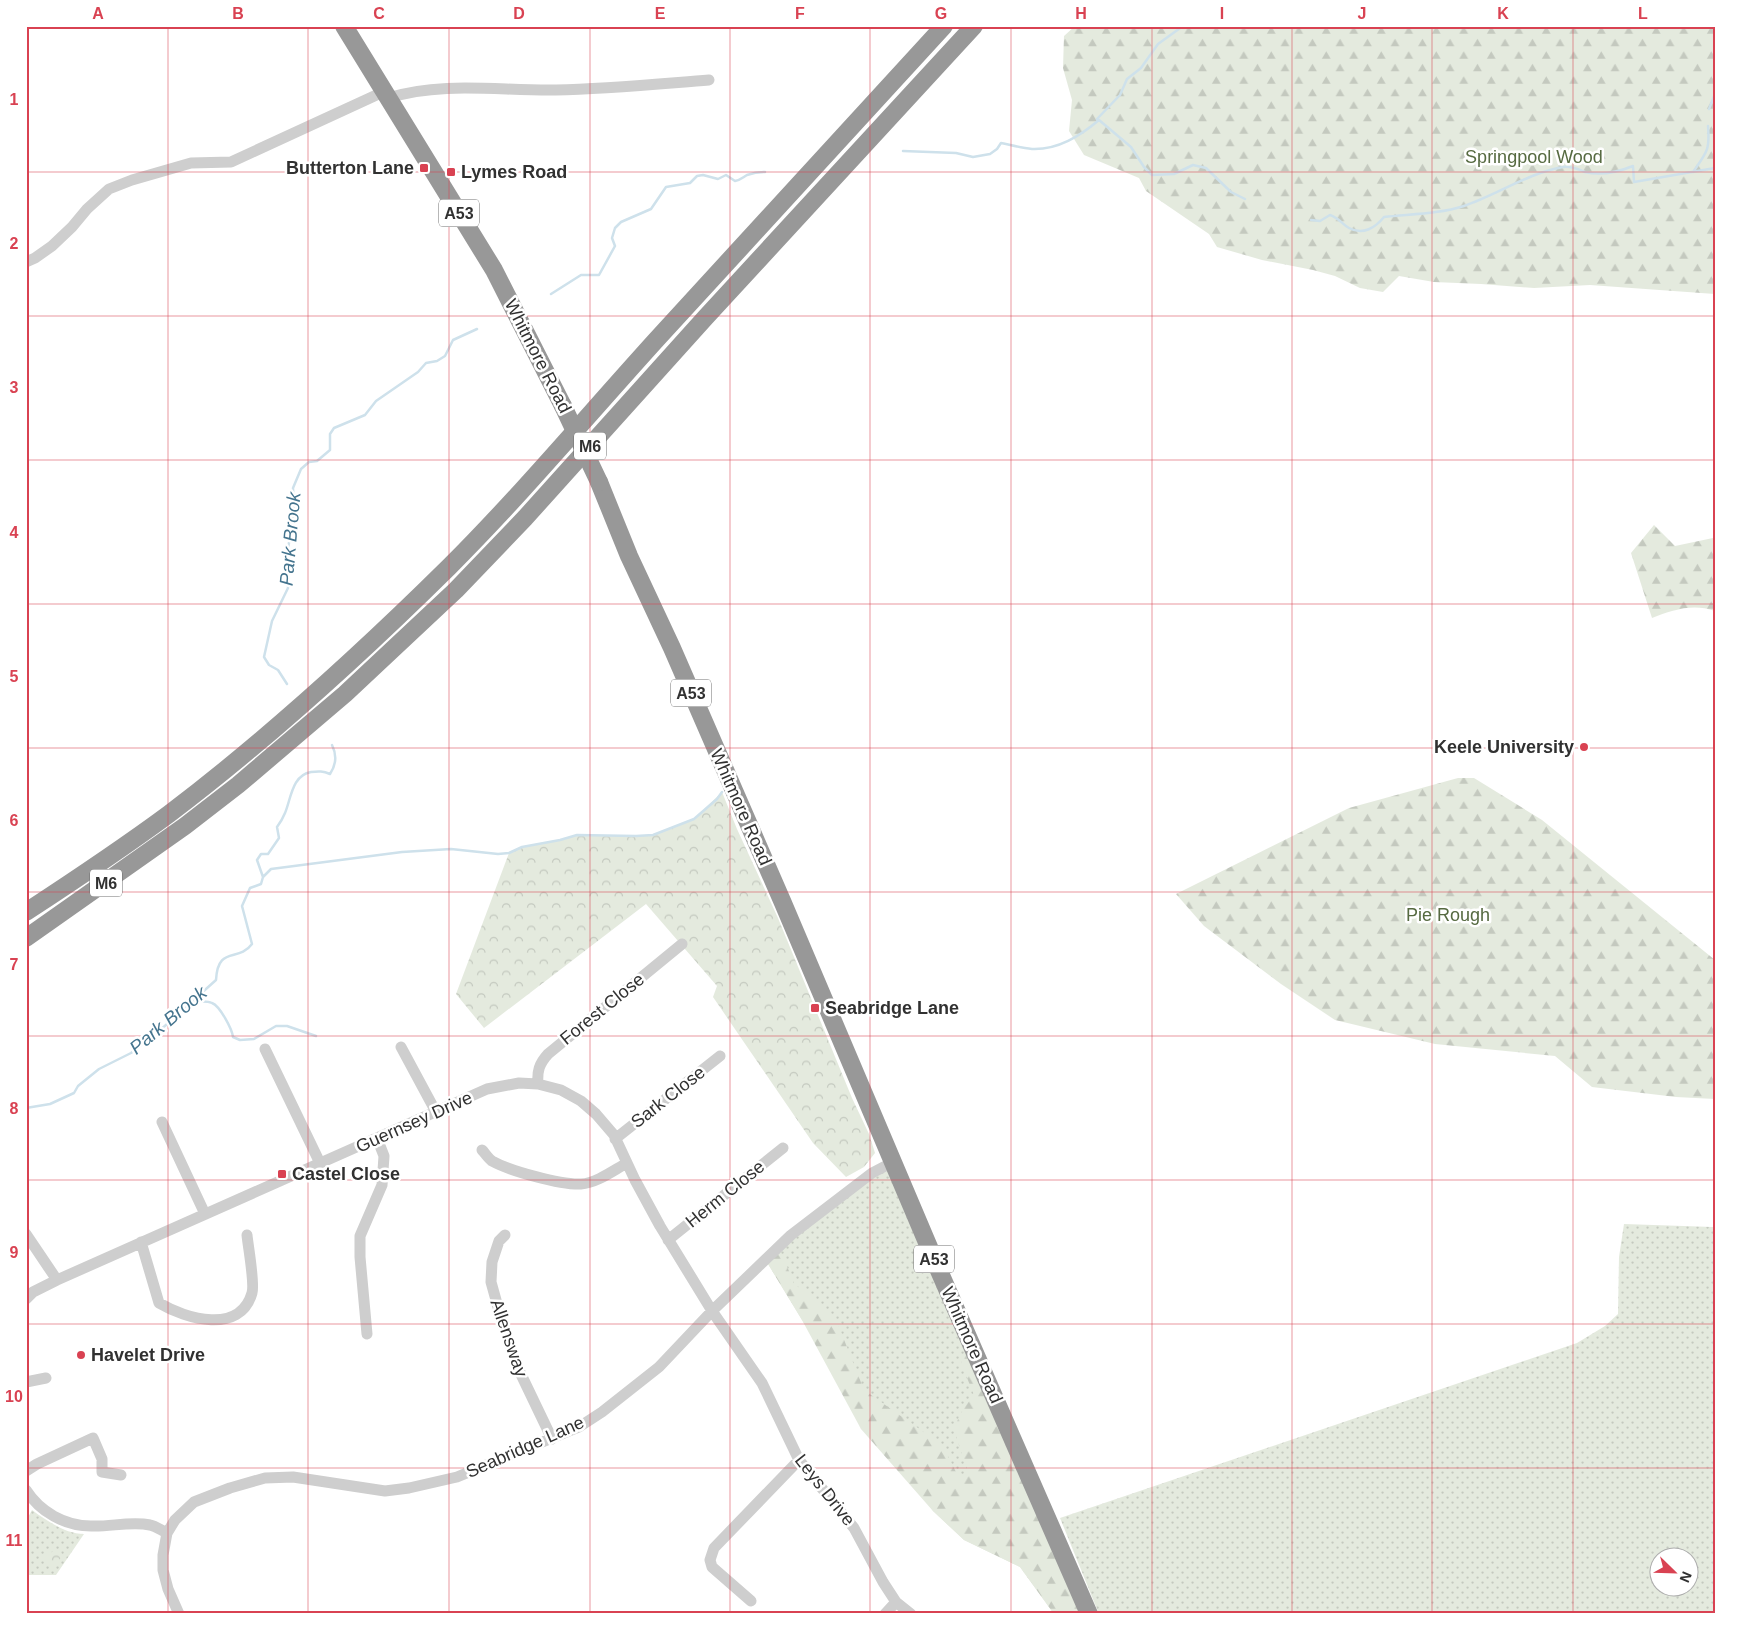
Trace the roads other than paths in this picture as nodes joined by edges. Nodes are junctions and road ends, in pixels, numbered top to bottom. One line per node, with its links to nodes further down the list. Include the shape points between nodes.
1 (344, 26): 5 (highway, Whitmore Road / A53)
2 (942, 29): 7 (highway, M6, via 449,567 276,727 171,812 96,867)
3 (970, 31): 8 (highway, M6, via 525,518 442,604 238,786)
4 (709, 80): 5 (street, via 554,90 465,87)
5 (386, 95): 6 (street, via 231,162 191,162 109,188 52,246); 20 (highway, Whitmore Road / A53, bridge, via 494,270 563,406 672,648)
6 (26, 262)
7 (26, 912)
8 (26, 938)
9 (682, 944): 13 (street, Forest Close, via 548,1054 537,1072)
10 (400, 1047): 14 (street)
11 (265, 1049): 21 (street)
12 (720, 1056): 17 (street, Sark Close)
13 (538, 1084): 14 (street, Guernsey Drive, via 519,1083 487,1089); 17 (street, Guernsey Drive, via 561,1090 581,1102 596,1114)
14 (436, 1112): 16 (street, Guernsey Drive)
15 (162, 1122): 23 (street)
16 (377, 1138): 21 (street, Guernsey Drive); 32 (street, via 384,1156 382,1184 360,1236)
17 (615, 1139): 22 (street, Guernsey Drive)
18 (783, 1148): 27 (street, Herm Close)
19 (482, 1150): 22 (street, via 490,1160 507,1167 539,1177 582,1184)
20 (893, 1162): 31 (street, Seabridge Lane, via 872,1173 791,1235); 46 (highway, Whitmore Road / A53)
21 (320, 1163): 23 (street, Guernsey Drive)
22 (627, 1163): 27 (street, Guernsey Drive)
23 (205, 1214): 28 (street, Guernsey Drive)
24 (26, 1234): 29 (street)
25 (247, 1234): 28 (street, via 253,1291 247,1305 234,1317 213,1321 186,1316 159,1303)
26 (504, 1236): 35 (street, Allensway, via 492,1262 491,1282 517,1366)
27 (668, 1240): 31 (street, Guernsey Drive)
28 (141, 1242): 29 (street, Guernsey Drive)
29 (57, 1280): 30 (street, Guernsey Drive)
30 (26, 1298)
31 (712, 1311): 35 (street, Seabridge Lane, via 659,1367 602,1412); 36 (street, Leys Drive, via 762,1383)
32 (367, 1334)
33 (46, 1378): 34 (street)
34 (26, 1382)
35 (552, 1439): 40 (street, Seabridge Lane, via 457,1477 385,1492 293,1477 264,1478 194,1502 175,1520)
36 (799, 1460): 41 (street, via 714,1548 710,1560 712,1567); 42 (street, Leys Drive, via 854,1528)
37 (26, 1471): 38 (street, via 94,1438 102,1460 102,1472)
38 (121, 1474)
39 (26, 1490): 40 (street, via 38,1506 74,1524 150,1525)
40 (167, 1533): 43 (street, Seabridge Lane, via 163,1570)
41 (751, 1601)
42 (896, 1602): 44 (street); 45 (street, Leys Drive)
43 (179, 1614)
44 (885, 1614)
45 (911, 1614)
46 (1088, 1614)

